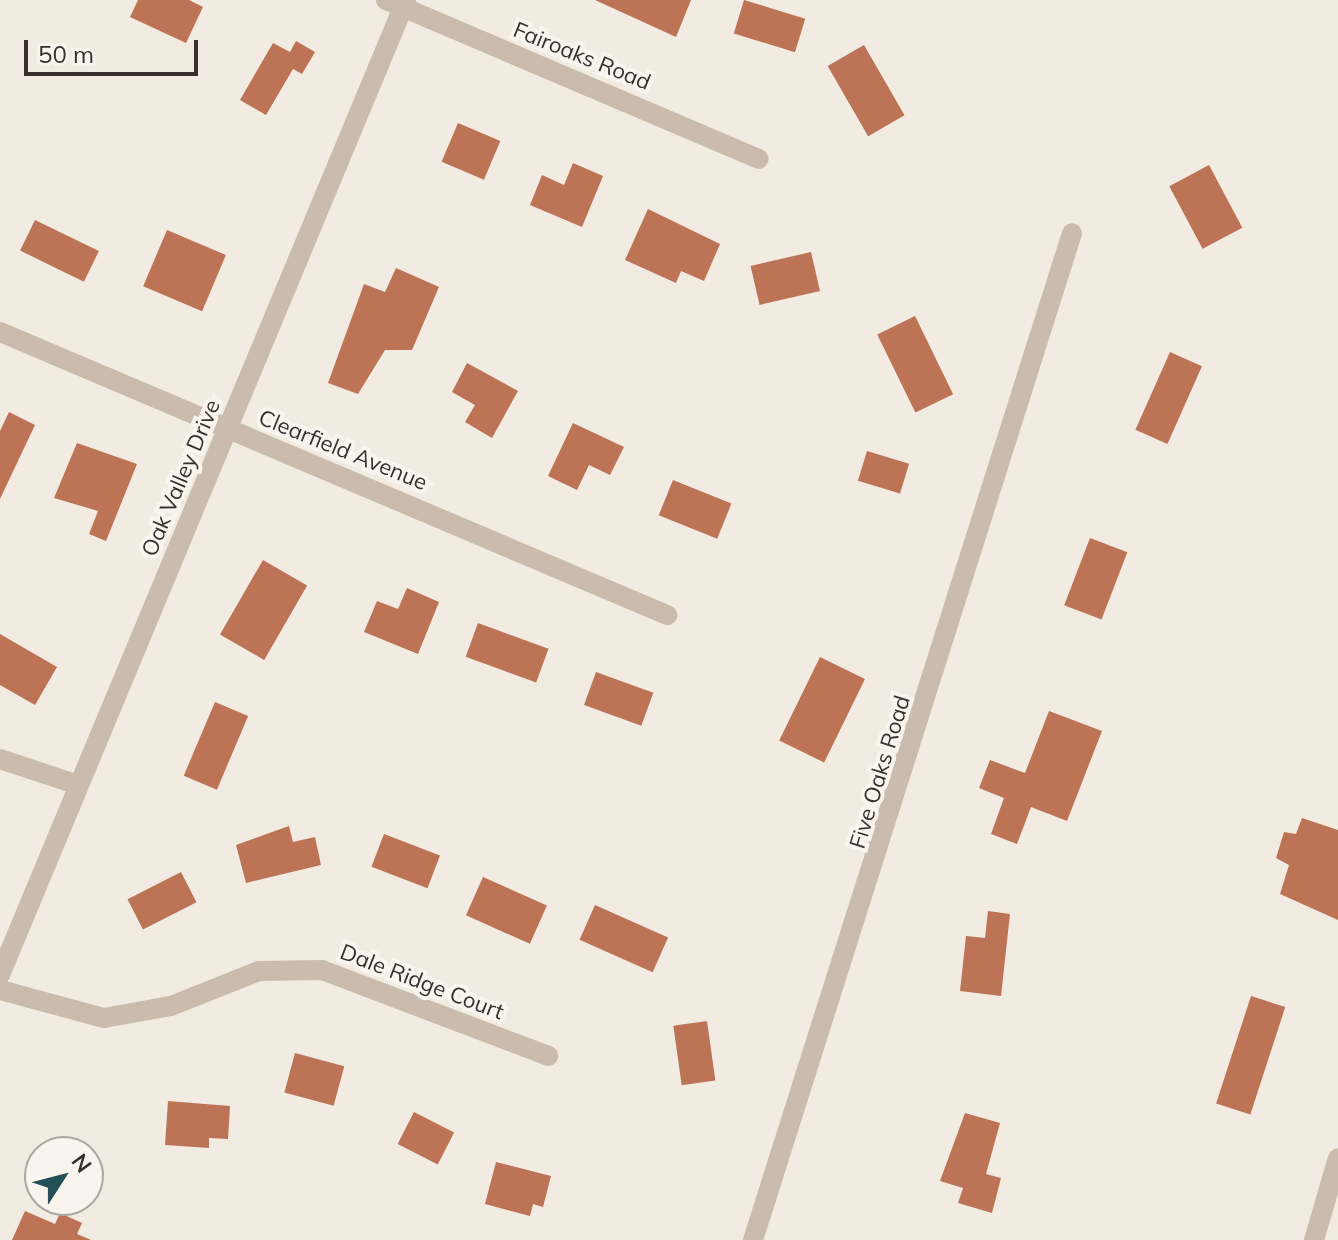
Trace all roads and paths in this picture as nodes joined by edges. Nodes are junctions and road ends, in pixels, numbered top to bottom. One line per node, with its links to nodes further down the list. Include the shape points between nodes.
1 (398, 2): 2 (street, Fairoaks Road); 5 (street, Oak Valley Drive)
2 (759, 159)
3 (1072, 233): 13 (street, Five Oaks Road)
4 (0, 332): 5 (street, Clearfield Avenue)
5 (228, 430): 6 (street, Clearfield Avenue); 8 (street, Oak Valley Drive)
6 (667, 615)
7 (0, 759): 8 (street)
8 (78, 785): 9 (street, Oak Valley Drive)
9 (0, 975)
10 (0, 990): 11 (street, Dale Ridge Court, via 104,1018 171,1006 259,971 322,970)
11 (548, 1056)
12 (1338, 1158): 14 (street)
13 (753, 1240)
14 (1314, 1240)

